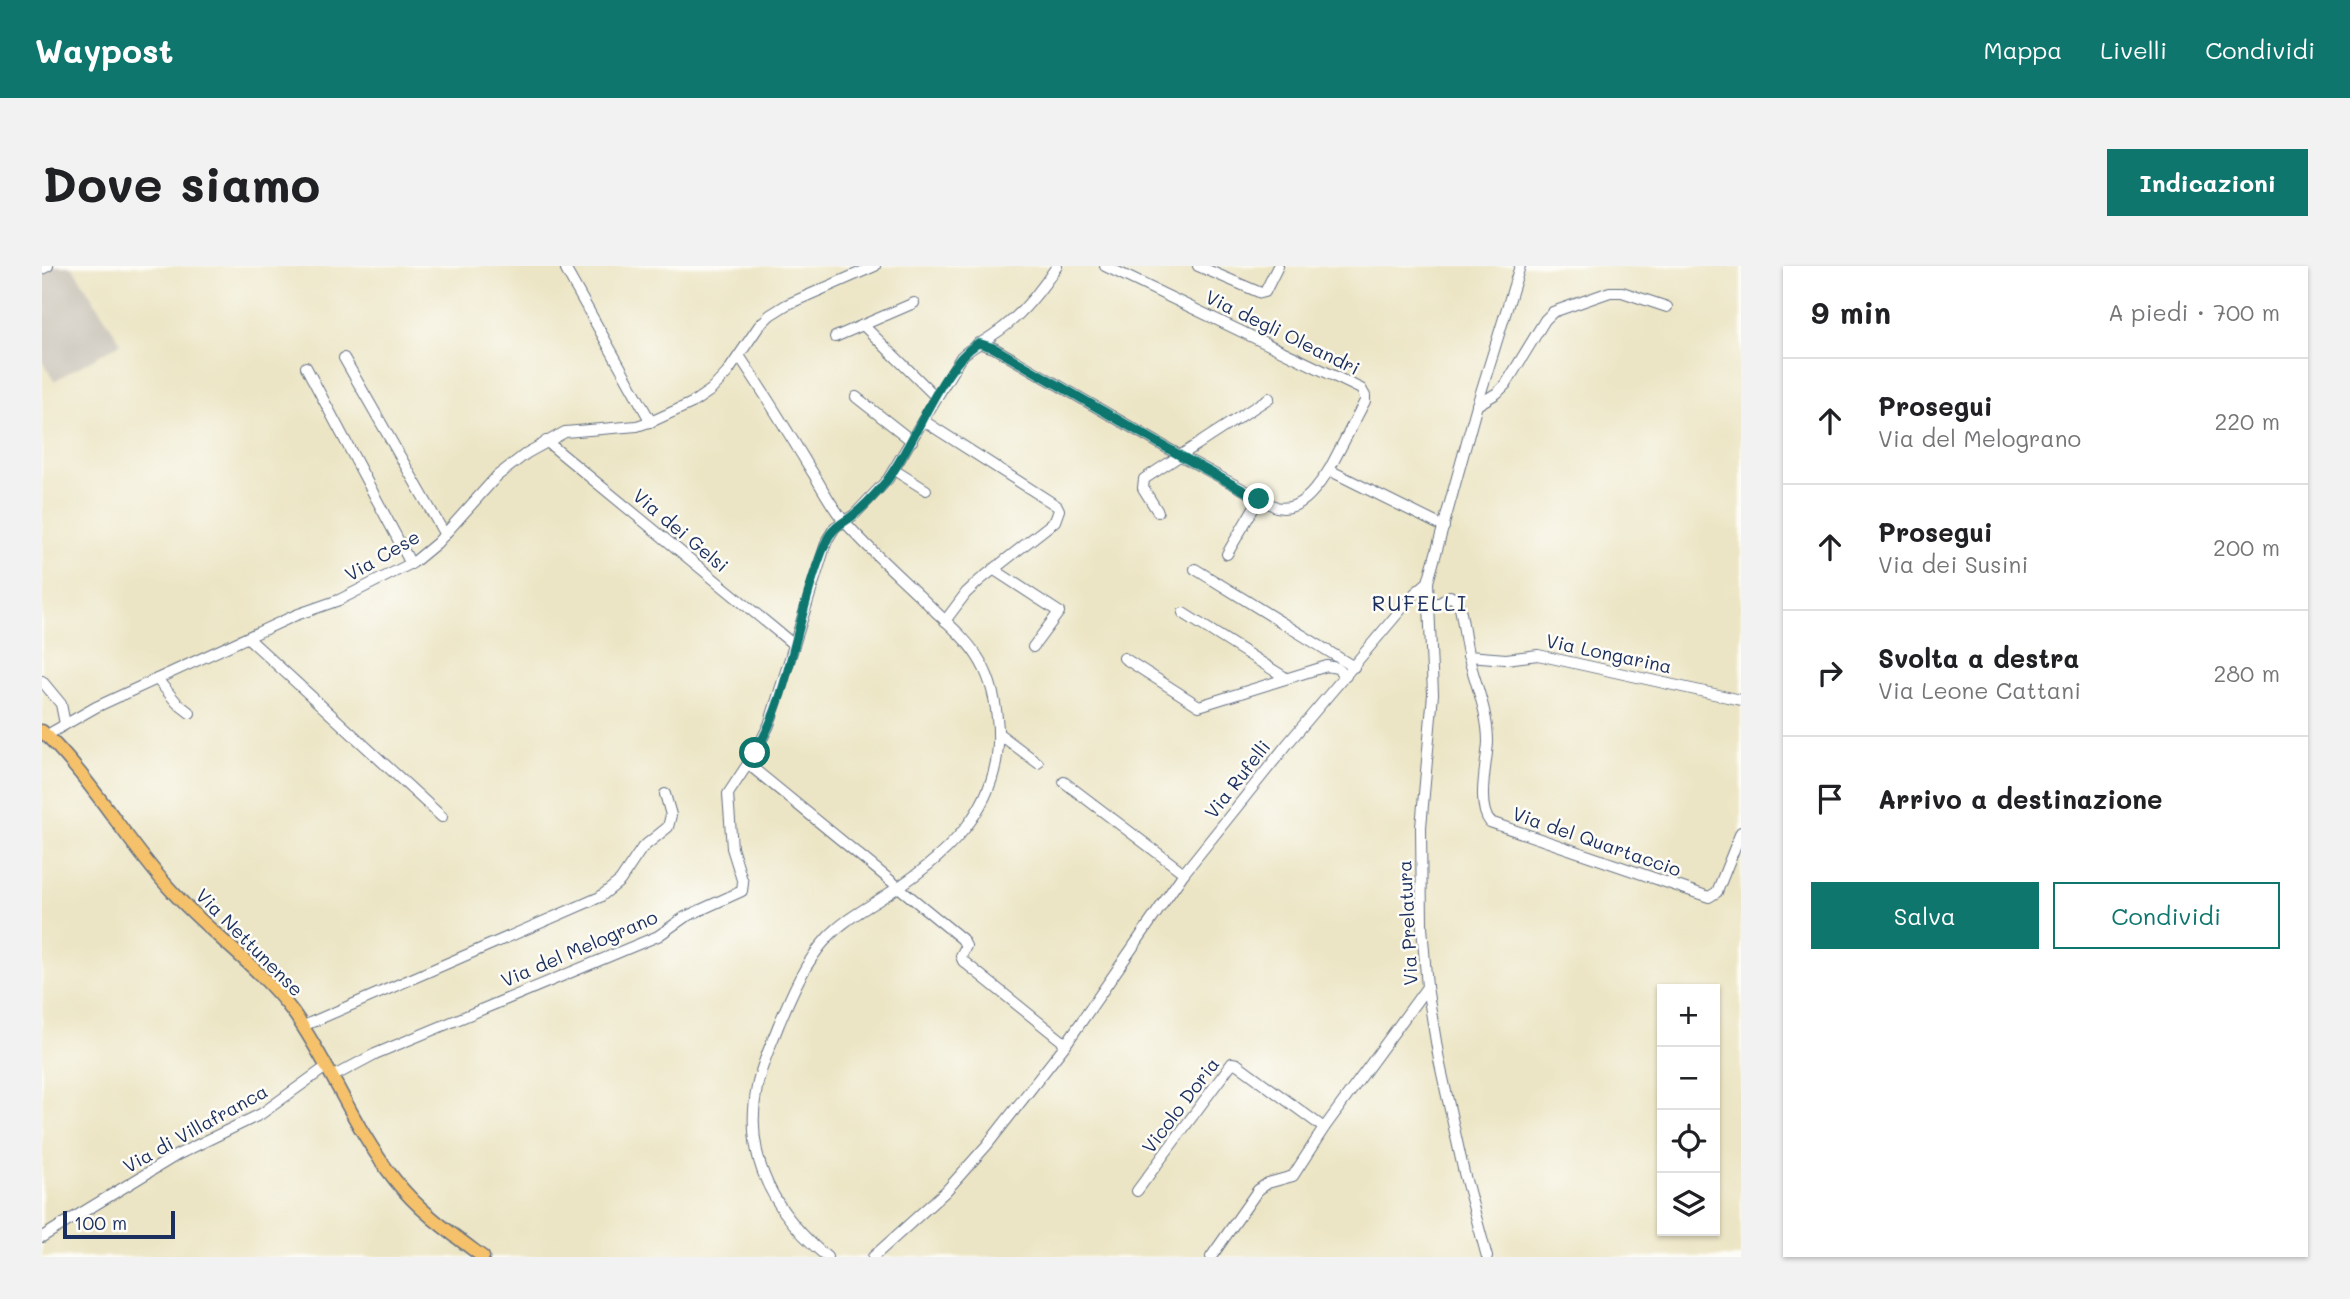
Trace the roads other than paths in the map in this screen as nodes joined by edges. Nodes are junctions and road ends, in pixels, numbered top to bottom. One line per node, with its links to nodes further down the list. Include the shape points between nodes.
1 (48, 266): 8 (street)
2 (876, 266): 16 (street, Via Cese, via 778,310 759,326)
3 (1057, 266): 13 (street, Via del Melograno, via 1029,303)
4 (1105, 266): 30 (street, Via degli Oleandri, via 1363,391 1365,401)
5 (1198, 266): 6 (street, via 1261,293 1269,287)
6 (1278, 266)
7 (1520, 266): 23 (street, Via Rufelli)
8 (42, 270)
9 (566, 270): 25 (street)
10 (914, 303): 12 (street)
11 (1667, 307): 23 (street, via 1615,292 1553,312 1506,384)
12 (863, 325): 14 (street); 21 (street)
13 (992, 336): 15 (street, Via del Melograno); 18 (street)
14 (835, 337)
15 (978, 343): 18 (street); 21 (street, Via del Melograno, via 958,360)
16 (740, 357): 25 (street, Via Cese, via 706,394); 34 (street)
17 (344, 358): 36 (street)
18 (1010, 358): 28 (street)
19 (306, 367): 38 (street)
20 (856, 397): 27 (street)
21 (936, 397): 24 (street, Via del Melograno)
22 (1269, 398): 28 (street)
23 (1477, 405): 35 (street, Via Rufelli)
24 (923, 421): 27 (street, Via del Melograno); 39 (street, via 1059,508 1055,521)
25 (651, 422): 26 (street, Via Cese, via 573,430)
26 (546, 441): 36 (street, Via Cese, via 501,472); 46 (street, Via dei Gelsi)
27 (912, 441): 29 (street, Via del Melograno)
28 (1181, 456): 32 (street); 33 (street, via 1142,483)
29 (894, 470): 31 (street); 34 (street, Via del Melograno, via 872,498)
30 (1329, 470): 32 (street, via 1312,492 1291,508); 35 (street)
31 (926, 491)
32 (1259, 499): 37 (street)
33 (1158, 512)
34 (844, 521): 44 (street); 46 (street, Via del Melograno, via 827,540)
35 (1444, 527): 41 (street, Via Rufelli)
36 (445, 535): 38 (street, Via Cese)
37 (1227, 554)
38 (411, 564): 45 (street, Via Cese)
39 (993, 569): 44 (street, via 966,593); 47 (street, via 1059,612)
40 (1195, 569): 50 (street)
41 (1427, 582): 42 (street, Via Prelatura); 50 (street, Via Rufelli)
42 (1430, 603): 48 (street, Via del Quartaccio, via 1450,596 1457,601); 68 (street, Via Prelatura, via 1432,711 1420,872)
43 (1183, 613): 52 (street)
44 (945, 621): 58 (street, via 983,667 995,704)
45 (248, 638): 53 (street, Via Cese); 64 (street)
46 (794, 645): 61 (street, Via del Melograno, via 769,725)
47 (1033, 646)
48 (1468, 656): 55 (street, Via Longarina, via 1506,659 1538,655); 65 (street, Via del Quartaccio, via 1486,721 1483,801 1490,822 1709,897 1717,892)
49 (1124, 658): 52 (street, via 1199,706)
50 (1354, 667): 51 (street, Via Rufelli)
51 (1346, 676): 52 (street, via 1326,666); 66 (street, Via Rufelli)
52 (1286, 678)
53 (157, 679): 56 (street); 57 (street, Via Cese)
54 (42, 681): 57 (street, via 61,704)
55 (1741, 700)
56 (190, 713)
57 (65, 724): 59 (street, Via Cese)
58 (998, 733): 60 (street); 67 (street, via 991,780 975,818 949,848)
59 (44, 736): 69 (main road, Via Nettunense, via 62,752 163,881 268,982)
60 (1038, 763)
61 (748, 764): 67 (street); 71 (street, Via del Melograno, via 727,802 732,848 743,883 740,892 689,915 658,936)
62 (1064, 782): 66 (street)
63 (665, 794): 69 (street, via 671,815 668,827 642,848 620,881 605,894)
64 (442, 817)
65 (1741, 832)
66 (1184, 873): 70 (street, Via Rufelli)
67 (900, 887): 70 (street, via 964,941 964,962); 76 (street, via 846,920 818,950 786,1008 757,1085 755,1139 771,1193 790,1222)
68 (1427, 987): 72 (street); 79 (street, Via Prelatura, via 1445,1089)
69 (303, 1026): 71 (main road, Via Nettunense)
70 (1066, 1044): 77 (street, Via Rufelli, via 961,1175)
71 (329, 1072): 74 (street, Via di Villafranca, via 261,1114 177,1155); 75 (main road, Via Nettunense, via 404,1191)
72 (1324, 1128): 73 (street, Vicolo Doria, via 1232,1063); 78 (street, via 1293,1176 1258,1191)
73 (1137, 1191)
74 (42, 1237)
75 (483, 1257)
76 (827, 1257)
77 (873, 1257)
78 (1211, 1257)
79 (1487, 1257)

